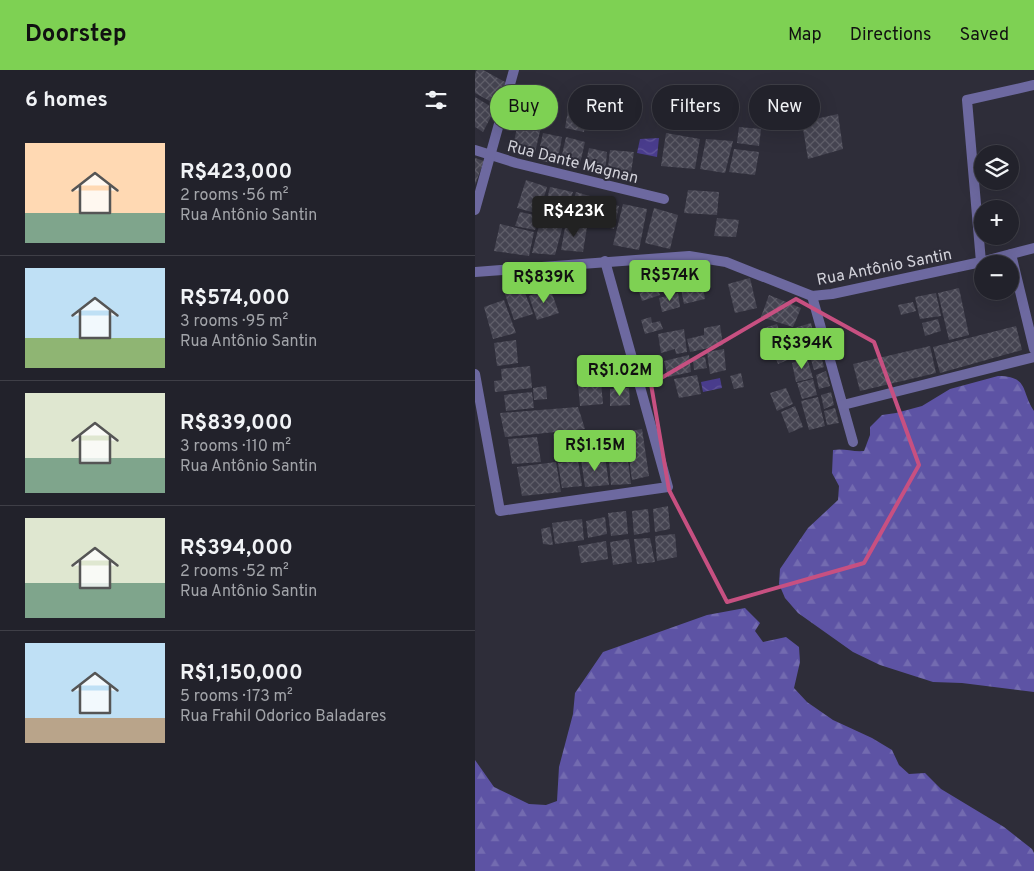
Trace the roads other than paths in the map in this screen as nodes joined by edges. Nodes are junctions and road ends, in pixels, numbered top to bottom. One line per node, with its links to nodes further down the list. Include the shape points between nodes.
1 (514, 70): 4 (street)
2 (1034, 85): 9 (street, via 967,100)
3 (475, 150): 4 (street, Rua Dante Magnan)
4 (491, 155): 5 (street, Rua Dante Magnan); 6 (street)
5 (663, 199)
6 (475, 210)
7 (1034, 248): 8 (street, Rua Antônio Santin)
8 (1011, 254): 10 (street, Rua Antônio Santin); 15 (street)
9 (980, 255)
10 (1007, 255)
11 (605, 261): 13 (street, Rua Antônio Santin); 14 (street, Rua Antônio Santin, via 689,256 727,262); 17 (street, via 668,487 501,511)
12 (974, 264): 14 (street, Rua Antônio Santin)
13 (475, 272)
14 (812, 296): 18 (street)
15 (1034, 349)
16 (1034, 357): 18 (street)
17 (475, 374)
18 (843, 406): 19 (street)
19 (853, 442)

